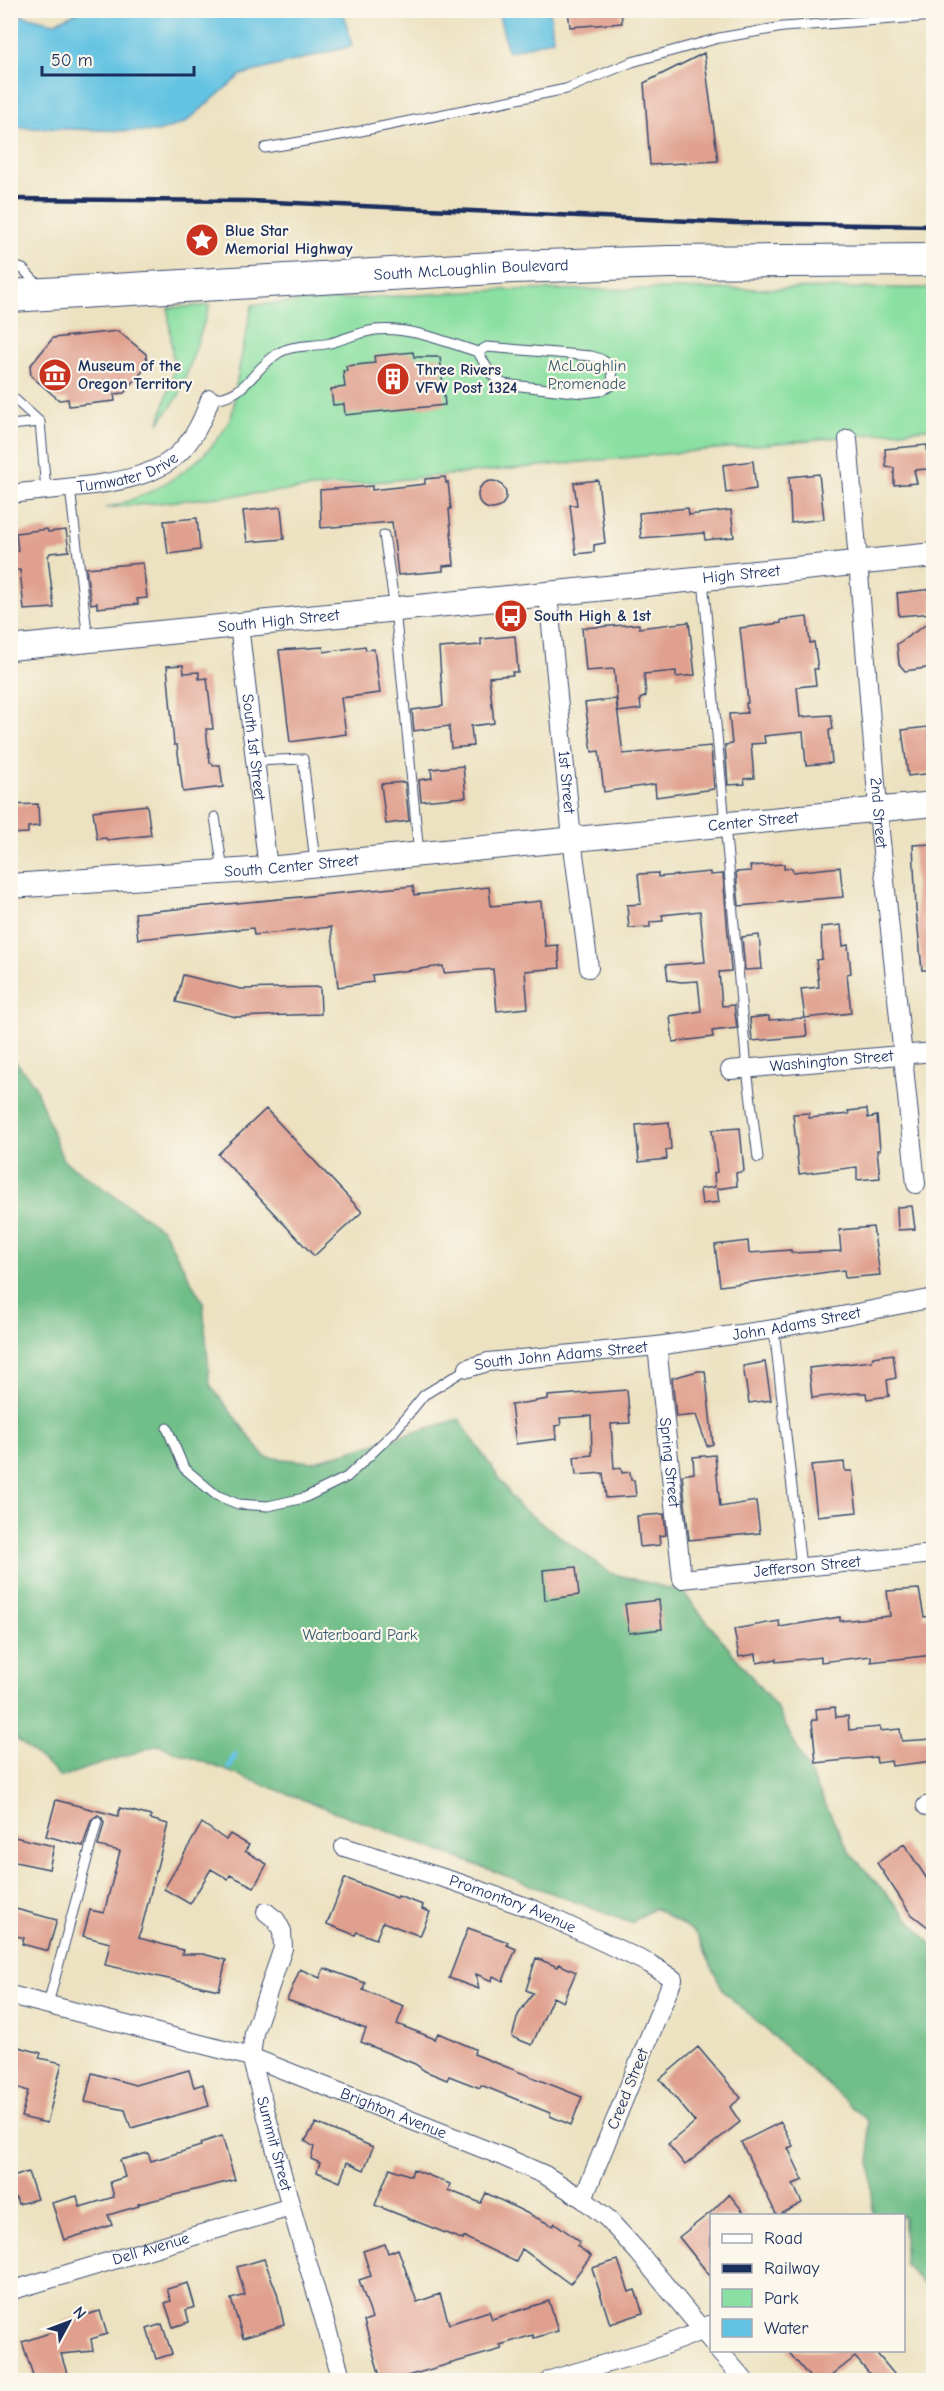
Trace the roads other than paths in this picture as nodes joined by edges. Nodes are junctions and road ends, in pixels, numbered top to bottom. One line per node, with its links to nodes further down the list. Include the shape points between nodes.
1 (933, 16): 2 (lane, via 783,27 719,38 632,62 566,89)
2 (265, 148)
3 (933, 260): 5 (highway, South McLoughlin Boulevard, via 512,267)
4 (10, 265): 5 (lane, via 23,269)
5 (46, 294): 6 (highway, South McLoughlin Boulevard)
6 (10, 296)
7 (478, 352): 7 (lane, via 487,347 591,356 604,359 612,367 613,378 611,386 584,393 503,384 490,373); 9 (lane, via 428,336 374,330 278,353 237,393)
8 (10, 395): 10 (lane)
9 (210, 399): 13 (street, Tumwater Drive, via 194,436 156,470 127,480)
10 (39, 422): 11 (lane); 14 (lane)
11 (10, 425)
12 (848, 439): 18 (street, 2nd Street)
13 (70, 488): 14 (street, Tumwater Drive); 23 (lane)
14 (46, 490): 15 (street, Tumwater Drive)
15 (10, 494)
16 (384, 535): 21 (lane)
17 (933, 555): 18 (street, High Street)
18 (859, 564): 19 (street, High Street); 27 (street, 2nd Street)
19 (703, 579): 20 (street, High Street); 29 (lane)
20 (548, 594): 21 (street, South High Street); 30 (street, 1st Street)
21 (395, 609): 22 (street, South High Street); 31 (lane)
22 (239, 625): 23 (street, South High Street); 25 (street, South 1st Street)
23 (88, 640): 24 (street, South High Street)
24 (10, 648)
25 (255, 761): 32 (lane, via 303,759); 33 (street, South 1st Street)
26 (933, 804): 27 (street, Center Street)
27 (879, 810): 29 (street, Center Street); 38 (street, 2nd Street)
28 (215, 817): 34 (lane)
29 (726, 825): 30 (street, Center Street); 39 (lane)
30 (572, 839): 31 (street, South Center Street); 36 (street, 1st Street)
31 (419, 854): 32 (street, South Center Street)
32 (315, 865): 33 (street, South Center Street)
33 (268, 869): 34 (street, South Center Street)
34 (223, 872): 35 (street, South Center Street)
35 (10, 886)
36 (589, 968)
37 (933, 1052): 38 (street, Washington Street)
38 (901, 1054): 39 (street, Washington Street); 41 (street, 2nd Street)
39 (738, 1069): 40 (lane)
40 (758, 1158)
41 (916, 1184)
42 (933, 1298): 43 (street, John Adams Street)
43 (774, 1329): 44 (street, John Adams Street); 48 (lane)
44 (657, 1346): 45 (street, South John Adams Street, via 488,1362); 49 (street, Spring Street)
45 (468, 1368): 46 (lane, via 424,1395 394,1432 347,1477 304,1498 268,1506 238,1504 216,1495 184,1468)
46 (167, 1428)
47 (933, 1554): 48 (street, Jefferson Street)
48 (801, 1568): 49 (street, Jefferson Street)
49 (682, 1579)
50 (98, 1822): 55 (lane)
51 (344, 1847): 53 (street, Promontory Avenue, via 535,1910 650,1964)
52 (266, 1912): 56 (street, Summit Street, via 282,1931 283,1948 254,2033)
53 (673, 1979): 57 (street, Creed Street)
54 (10, 1995): 55 (street, Brighton Avenue)
55 (48, 2004): 56 (street, Brighton Avenue)
56 (251, 2057): 57 (street, Brighton Avenue, via 527,2166); 58 (street, Summit Street)
57 (584, 2199): 60 (street, Brighton Avenue, via 620,2232)
58 (291, 2207): 59 (street, Dell Avenue); 62 (street, Summit Street)
59 (10, 2291)
60 (708, 2332): 63 (street)
61 (720, 2352): 64 (street)
62 (342, 2380)
63 (550, 2380)
64 (744, 2380)

